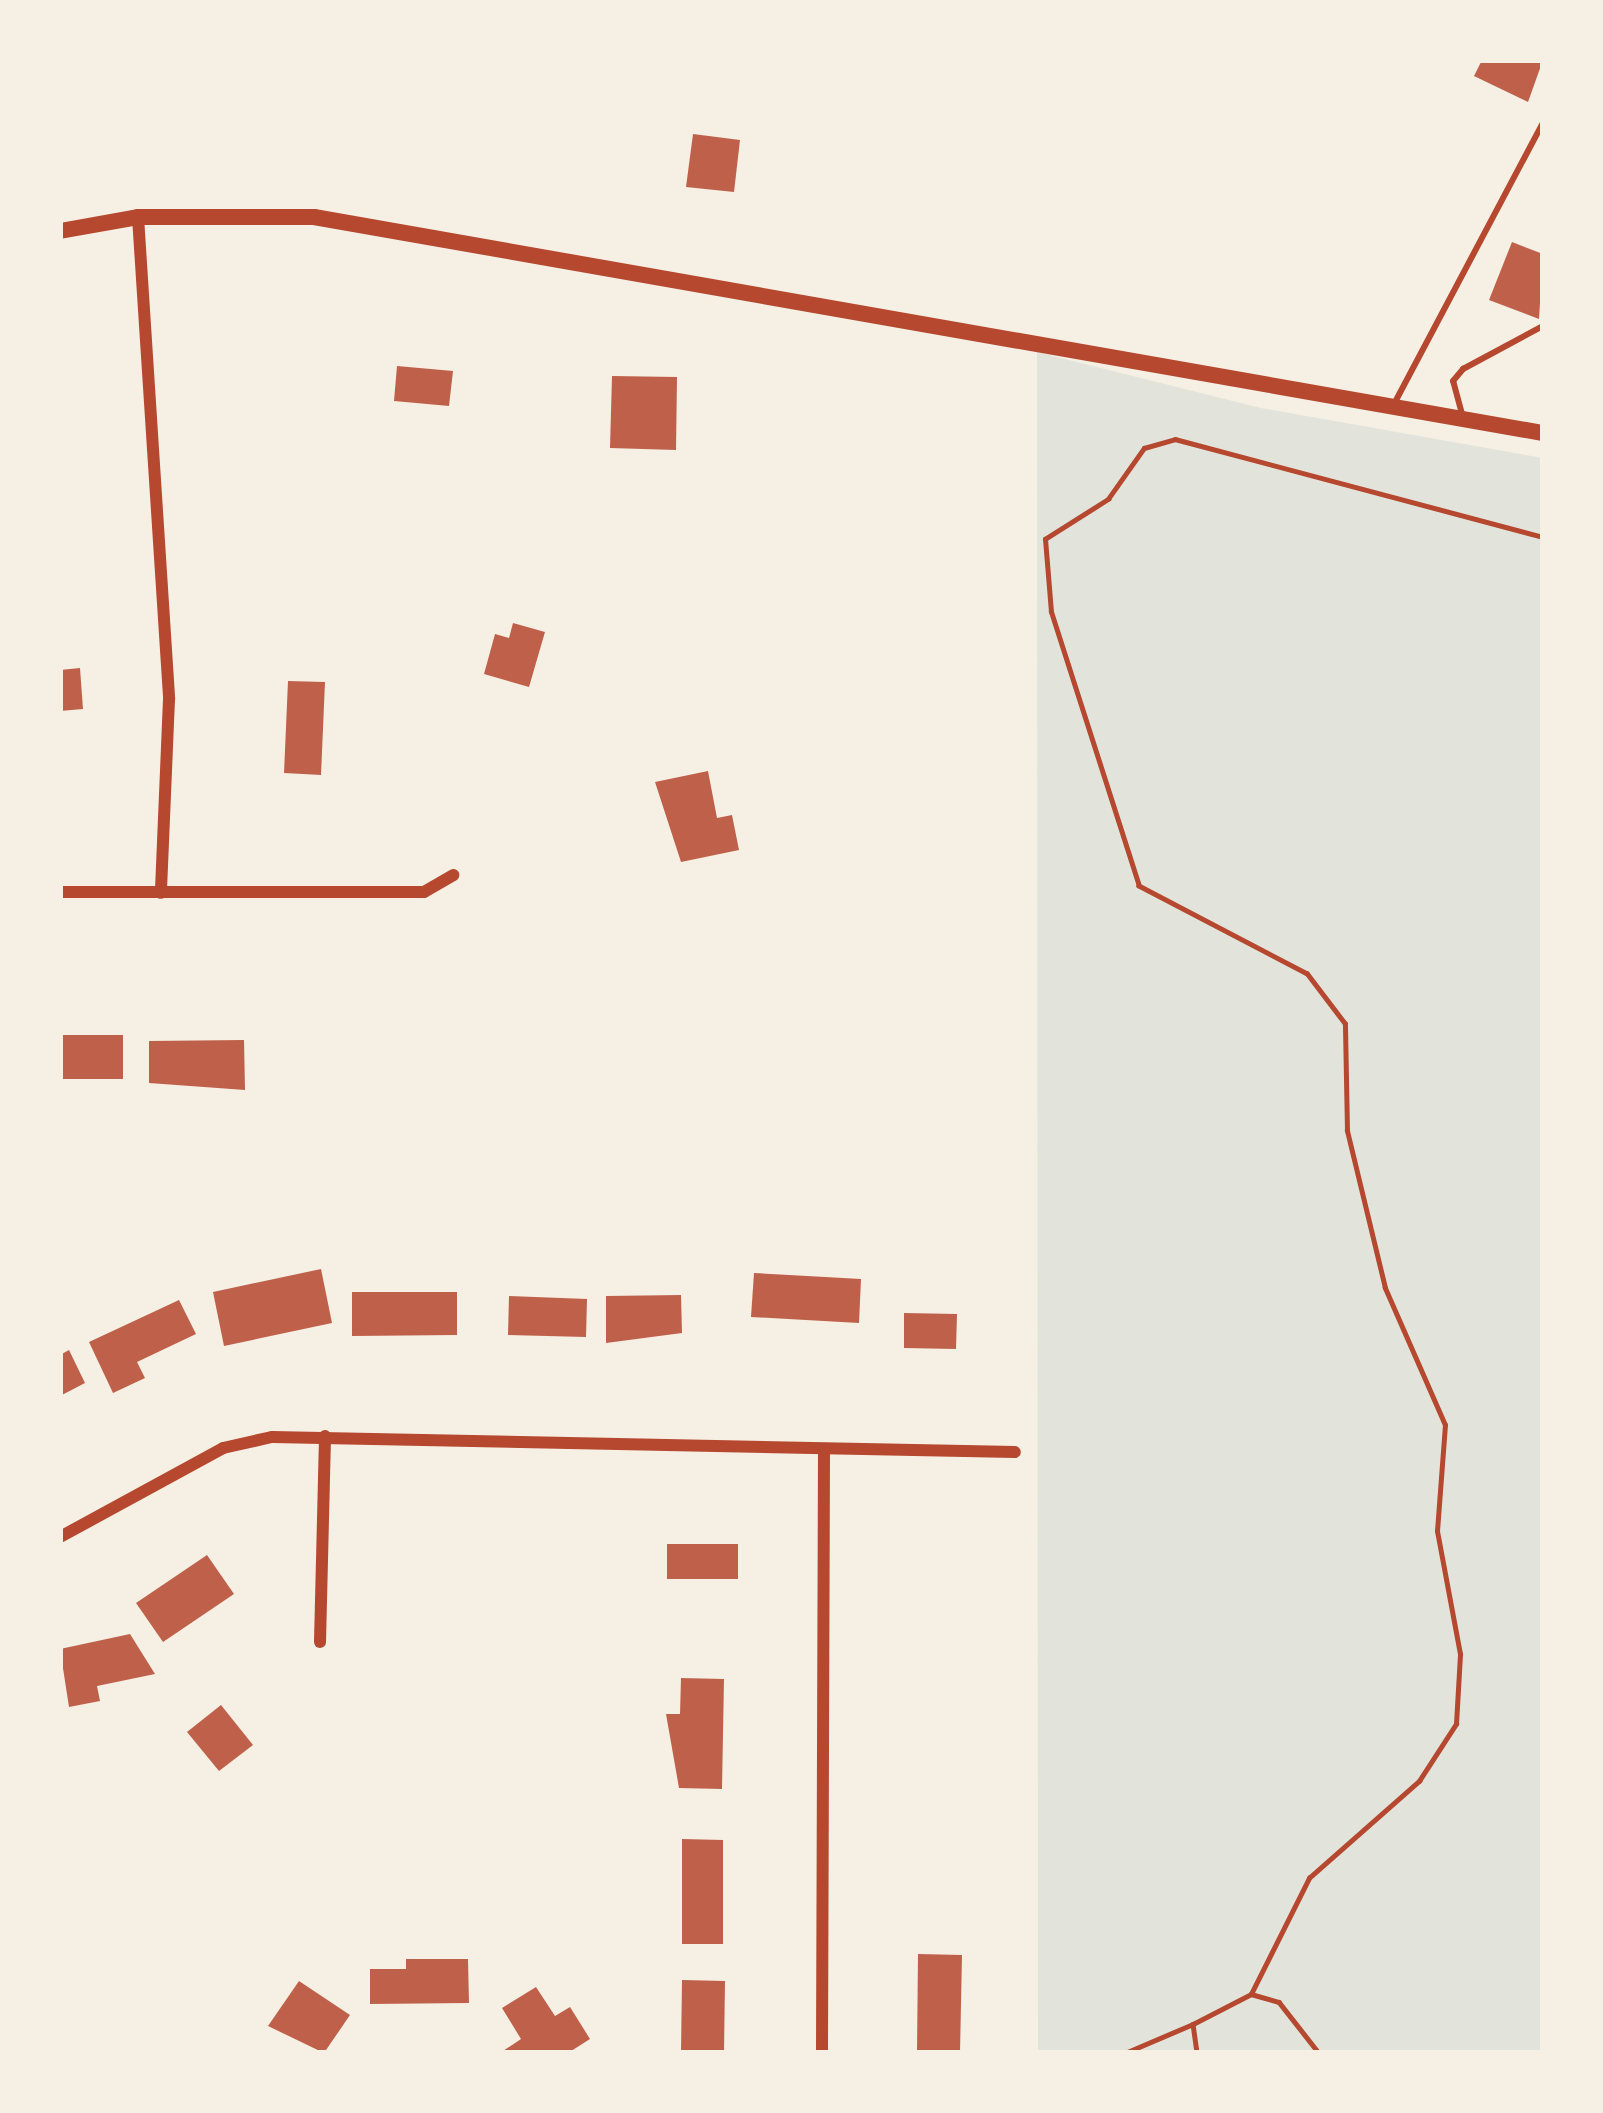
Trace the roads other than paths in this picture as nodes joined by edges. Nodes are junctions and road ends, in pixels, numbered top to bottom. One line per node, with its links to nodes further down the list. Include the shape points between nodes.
1 (1543, 122): 5 (lane)
2 (138, 218): 3 (street); 5 (street, via 314,218); 10 (street, via 168,678)
3 (60, 232)
4 (1543, 326): 6 (lane, via 1463,369 1453,396)
5 (1394, 404): 6 (street)
6 (1464, 417): 7 (street)
7 (1543, 433)
8 (454, 875): 10 (street, via 424,892)
9 (60, 892): 10 (street)
10 (161, 893)
11 (325, 1436): 12 (street); 14 (street, via 223,1448); 15 (street)
12 (824, 1450): 13 (street); 16 (street)
13 (1015, 1452)
14 (60, 1538)
15 (320, 1642)
16 (822, 2053)

